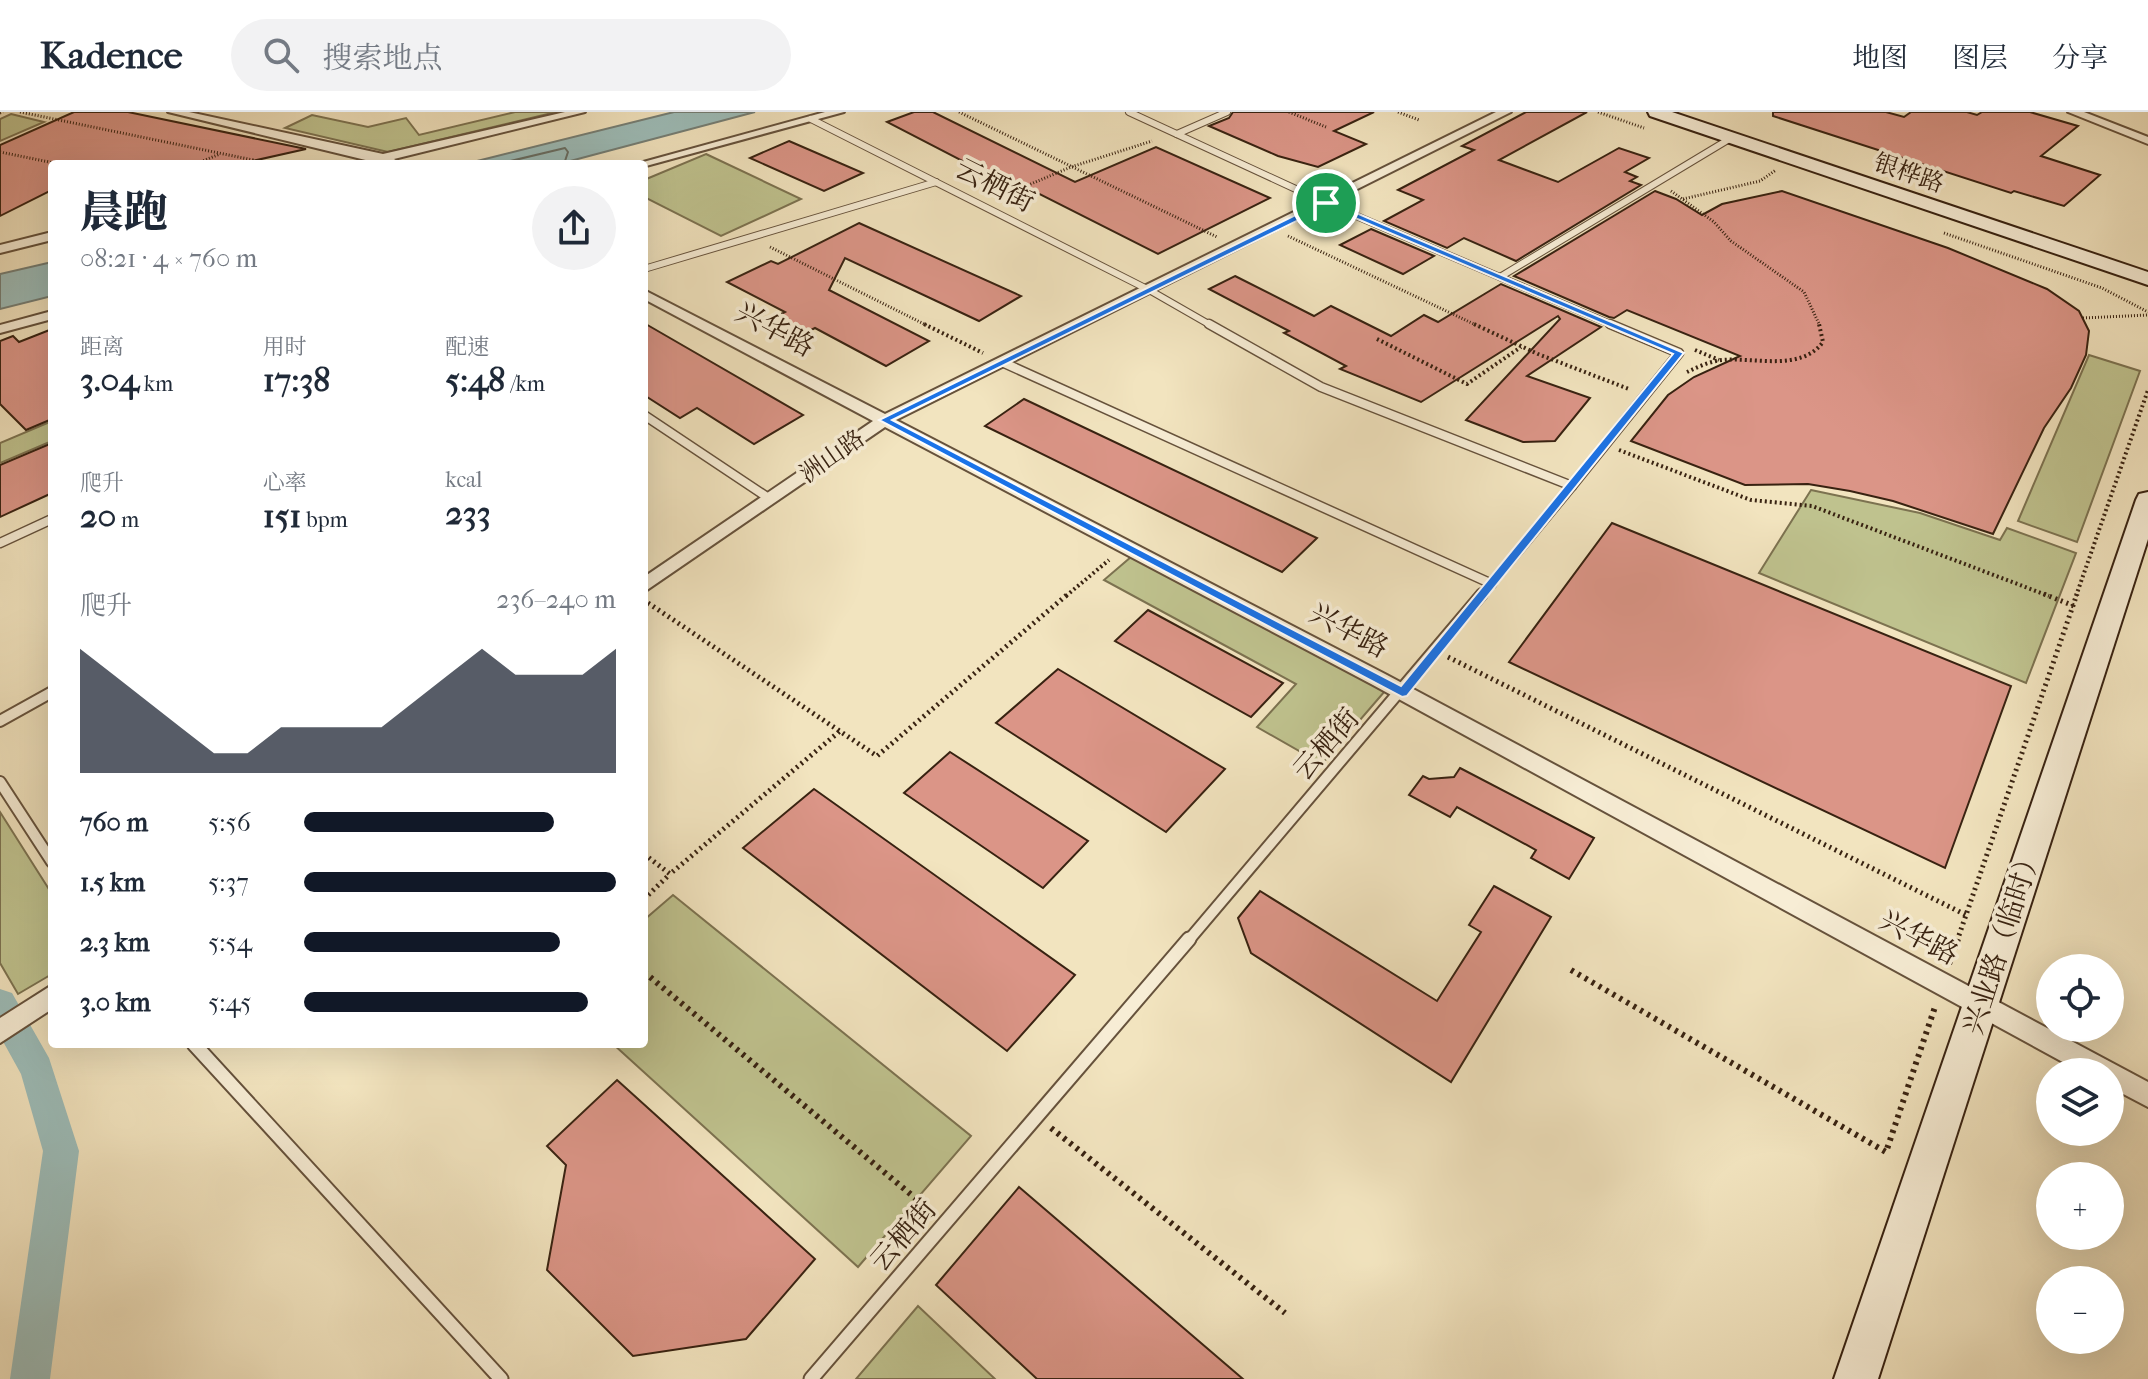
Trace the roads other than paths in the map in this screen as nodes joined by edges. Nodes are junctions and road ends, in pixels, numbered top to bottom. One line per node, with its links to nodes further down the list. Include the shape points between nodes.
1 (174, 112): 14 (street)
2 (579, 112): 15 (street)
3 (838, 112): 10 (street)
4 (1129, 112): 11 (lane)
5 (1227, 112): 11 (lane)
6 (1505, 112): 18 (street, 洲山路)
7 (1656, 112): 12 (main road, 银桦路)
8 (1691, 112): 21 (main road, 银桦路)
9 (2074, 112): 13 (street)
10 (811, 119): 16 (street); 17 (lane, 云栖街)
11 (1177, 134): 18 (lane)
12 (1731, 138): 23 (lane); 24 (main road, 银桦路)
13 (2148, 141)
14 (386, 160)
15 (394, 160)
16 (648, 162)
17 (936, 182): 22 (lane); 25 (lane, 云栖街)
18 (1326, 203): 23 (lane); 25 (street, 洲山路)
19 (48, 237): 20 (street)
20 (0, 249)
21 (2148, 265)
22 (648, 268)
23 (1500, 277): 32 (lane, via 1679,353)
24 (2148, 279)
25 (1149, 290): 29 (street, 洲山路); 32 (lane, 云栖街, via 1321,387)
26 (648, 296): 31 (street, 兴华路)
27 (48, 316): 28 (street)
28 (0, 329)
29 (1002, 362): 31 (street, 洲山路); 38 (lane)
30 (648, 418): 33 (lane)
31 (884, 420): 33 (street, 洲山路); 39 (street, 兴华路)
32 (1572, 486): 38 (lane, 云栖街)
33 (770, 499): 37 (street, 洲山路)
34 (2148, 500): 45 (main road, 兴业路（临时）)
35 (48, 521): 36 (lane)
36 (0, 543)
37 (648, 583)
38 (1492, 584): 39 (lane, 云栖街)
39 (1402, 692): 45 (street, 兴华路); 52 (lane, 云栖街)
40 (48, 694): 41 (lane)
41 (0, 721)
42 (0, 782): 43 (lane)
43 (48, 856)
44 (43, 1003): 46 (street)
45 (1980, 1004): 48 (street, 兴华路); 53 (main road, 兴业路（临时）)
46 (0, 1032)
47 (198, 1048): 51 (lane)
48 (2080, 1058)
49 (2124, 1082): 50 (street, 兴华路)
50 (2148, 1095)
51 (501, 1379)
52 (811, 1379)
53 (1856, 1379)

